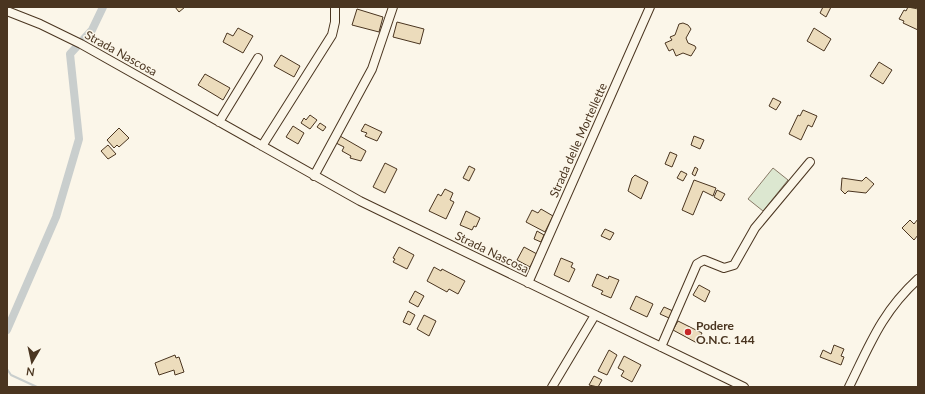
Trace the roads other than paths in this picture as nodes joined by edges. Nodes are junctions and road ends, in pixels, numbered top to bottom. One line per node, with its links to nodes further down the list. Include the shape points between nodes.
1 (335, 7): 7 (street, via 336,22 332,35)
2 (393, 7): 9 (street, via 372,69)
3 (650, 7): 11 (street, Strada delle Mortellette)
4 (7, 11): 6 (street, Strada Nascosa, via 75,41)
5 (258, 58): 6 (street)
6 (219, 122): 7 (street, Strada Nascosa)
7 (262, 146): 9 (street, Strada Nascosa)
8 (810, 162): 13 (street, via 755,228 734,265 724,268 704,260 697,264)
9 (314, 176): 11 (street, Strada Nascosa)
10 (918, 279): 16 (street, via 884,316)
11 (528, 282): 12 (street, Strada Nascosa)
12 (596, 315): 13 (street, Strada Nascosa); 14 (street)
13 (661, 347): 15 (street, Strada Nascosa)
14 (552, 387)
15 (744, 387)
16 (849, 387)

